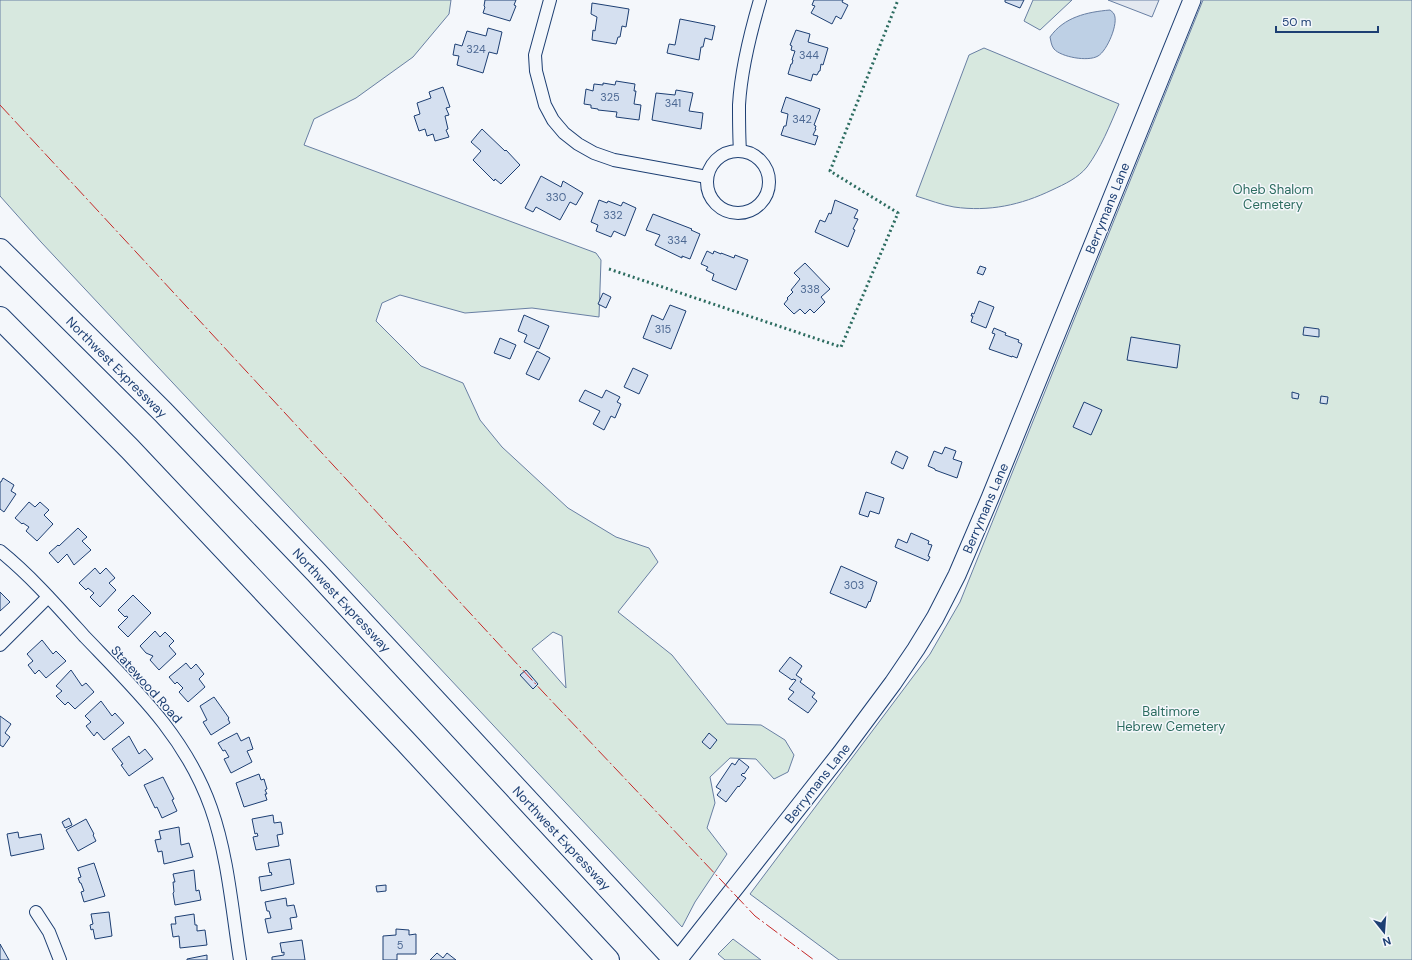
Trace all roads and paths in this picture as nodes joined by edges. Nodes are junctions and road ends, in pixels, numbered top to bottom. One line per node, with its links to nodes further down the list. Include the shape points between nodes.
1 (550, 0): 5 (street, via 536,55 536,71 545,105 564,133 594,153 614,160)
2 (760, 0): 4 (street, via 742,79 739,105)
3 (1192, 0): 16 (street, Berrymans Lane, via 998,477 957,575 935,618 893,683 845,747)
4 (740, 151): 5 (street, via 720,156 712,165); 5 (street, via 752,154 766,169 769,188 760,204 744,213 726,211 711,198 707,188)
5 (707, 177)
6 (0, 250): 15 (highway, Northwest Expressway, via 163,412 317,573)
7 (0, 318): 14 (highway, via 130,449)
8 (0, 551): 9 (street, Statewood Road)
9 (48, 597): 10 (street); 13 (street, Statewood Road, via 151,706 187,757 211,808 219,834)
10 (0, 645)
11 (36, 912): 12 (street, via 49,932)
12 (60, 960)
13 (240, 960)
14 (608, 960)
15 (675, 960)
16 (678, 960)

